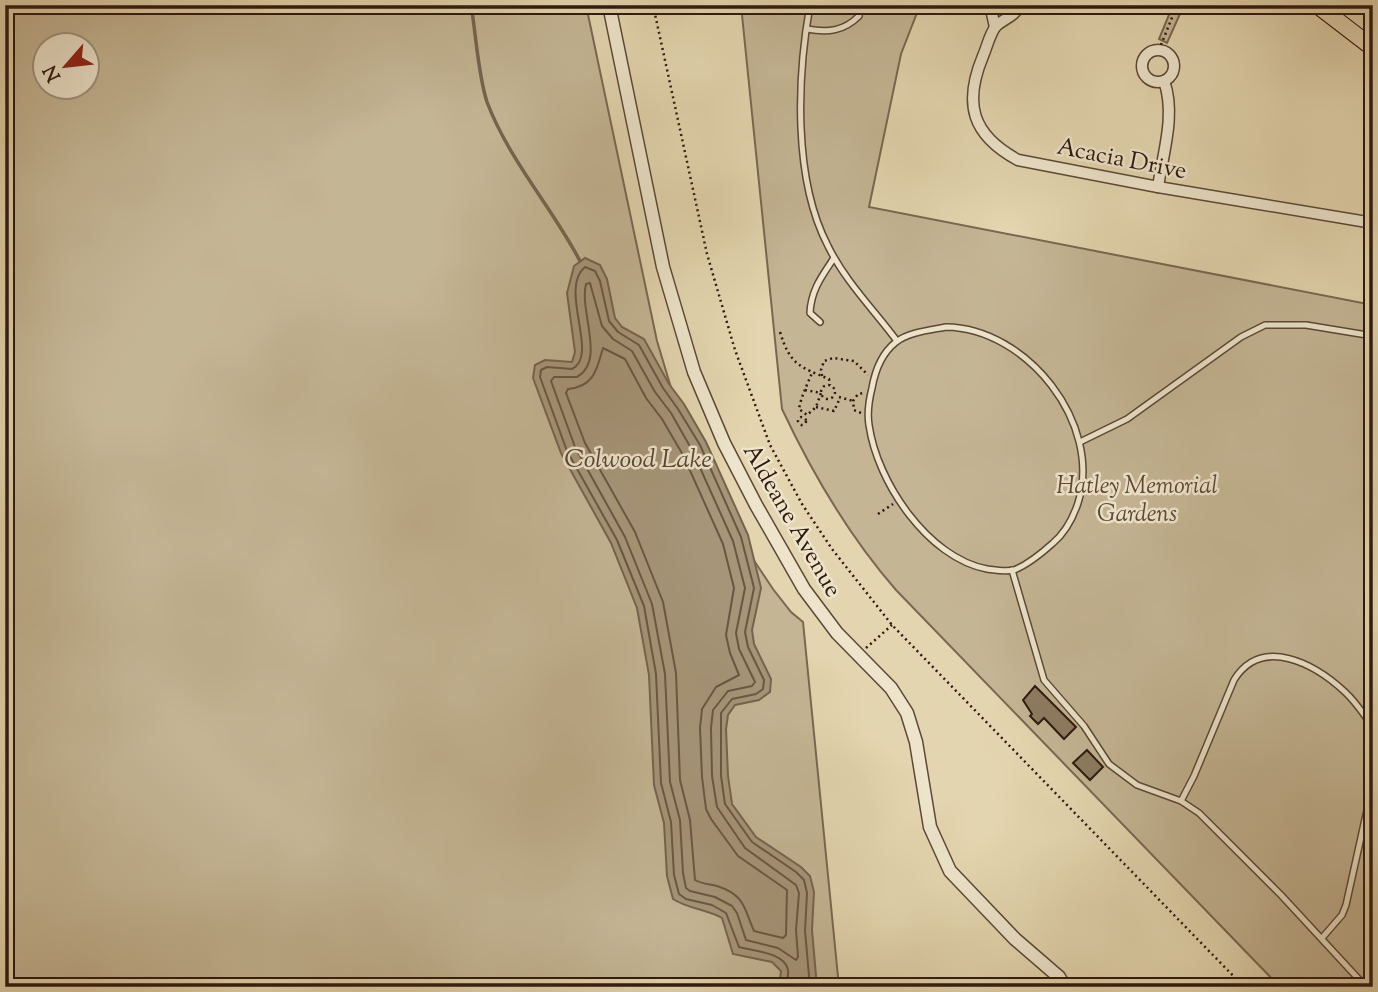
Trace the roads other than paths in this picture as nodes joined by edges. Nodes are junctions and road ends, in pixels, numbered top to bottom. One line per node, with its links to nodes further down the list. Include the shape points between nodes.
1 (609, 5): 23 (street, Aldeane Avenue, via 677,319 724,443 804,589 891,688 907,713 930,827 950,872)
2 (810, 5): 8 (lane)
3 (860, 5): 8 (lane, via 859,16 847,26 826,33)
4 (990, 5): 7 (street)
5 (1020, 5): 7 (street, Acacia Drive, via 1013,16)
6 (1317, 5): 9 (main road)
7 (995, 27): 11 (street, Acacia Drive, via 973,86 973,98 981,131 998,149 1018,160)
8 (807, 29): 13 (lane, via 801,109 805,169 819,226)
9 (1373, 48)
10 (1164, 81): 10 (street, via 1150,79 1142,68 1146,55 1159,50 1174,63); 11 (street, via 1169,95 1168,120)
11 (1158, 187): 12 (street, Acacia Drive)
12 (1373, 223)
13 (834, 258): 14 (lane, via 811,299 810,313); 16 (lane)
14 (820, 323)
15 (1373, 335): 17 (lane, via 1306,324 1265,325 1241,337 1127,419)
16 (897, 341): 17 (lane, via 946,327 991,335 1052,387); 18 (lane, via 873,378 868,413 872,441 899,500 912,519 955,558 974,566)
17 (1080, 442): 18 (lane, via 1081,493 1069,524 1048,548)
18 (1012, 570): 21 (lane, via 1049,686 1109,764 1137,785)
19 (1373, 727): 21 (lane, via 1347,694 1320,673 1276,655 1262,656 1240,669)
20 (1373, 783): 22 (lane, via 1346,905)
21 (1181, 801): 22 (lane, via 1216,828)
22 (1322, 938): 24 (lane)
23 (1058, 984)
24 (1366, 987)

